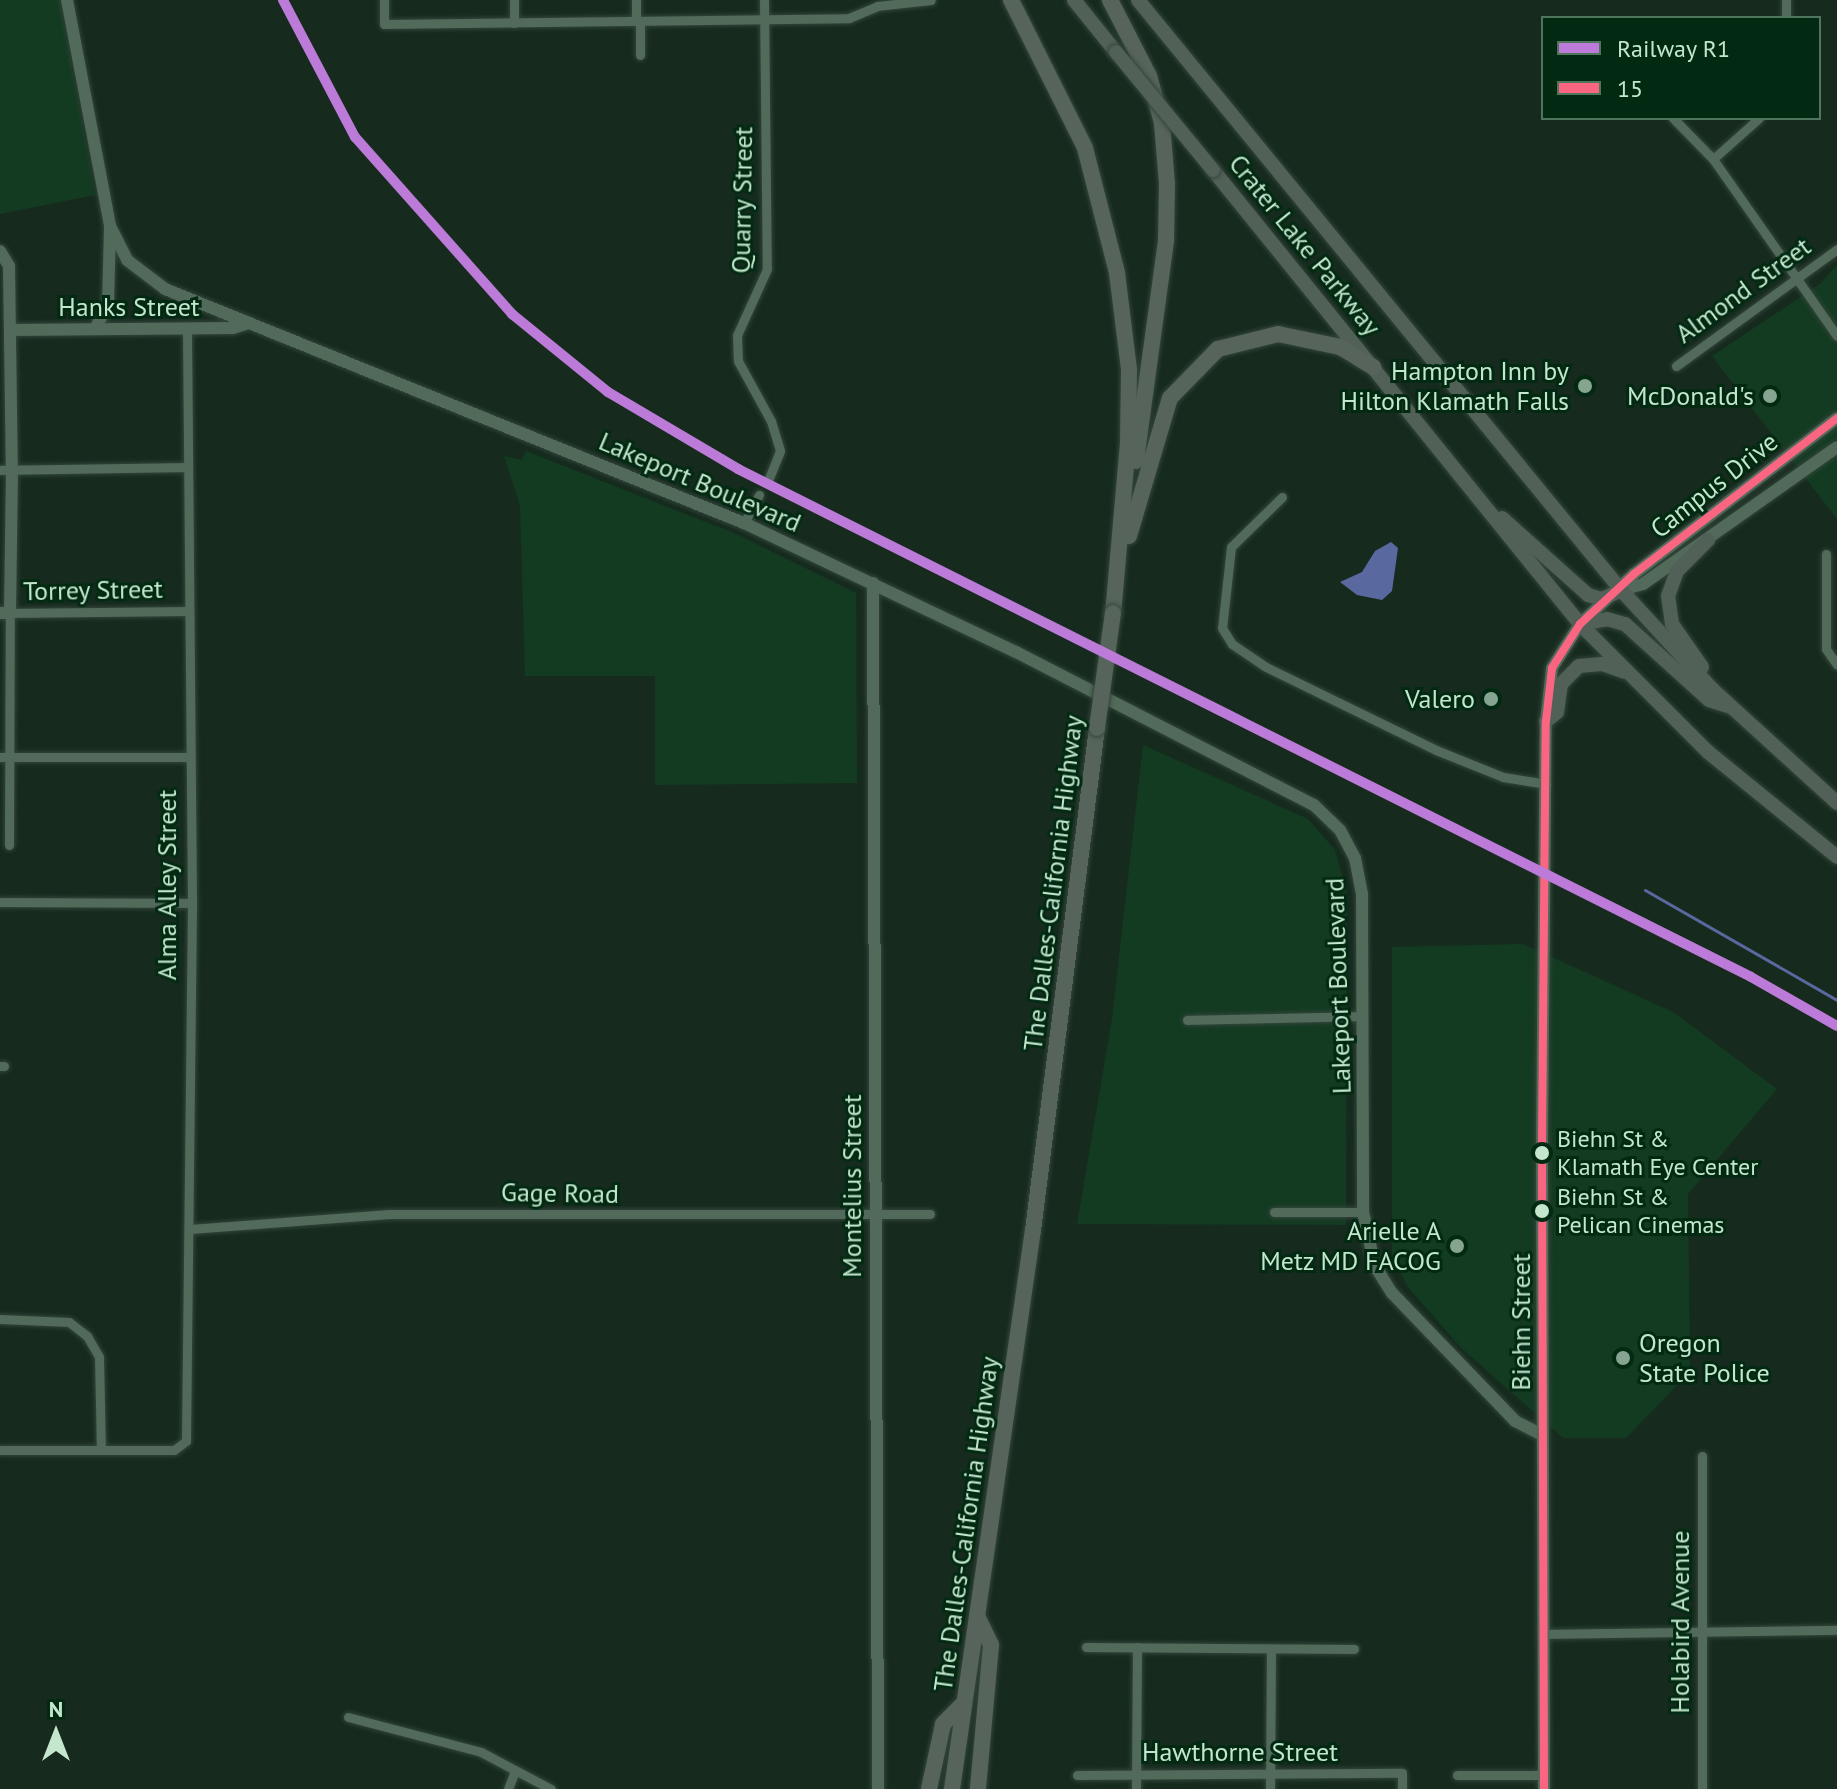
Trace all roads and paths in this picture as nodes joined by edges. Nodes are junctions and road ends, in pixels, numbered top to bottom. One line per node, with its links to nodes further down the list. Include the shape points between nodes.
1 (67, 0): 18 (street, Lakeport Boulevard)
2 (384, 0): 13 (street, via 384,24)
3 (514, 0): 13 (street)
4 (636, 0): 12 (street)
5 (764, 0): 11 (street, Quarry Street)
6 (931, 0): 11 (street, via 877,6 849,18)
7 (1011, 0): 40 (highway, The Dalles-California Highway, via 1085,148 1117,273 1129,370)
8 (1074, 0): 28 (main road, Crater Lake Parkway, bridge)
9 (1110, 0): 40 (highway, via 1149,76 1162,123 1167,184 1166,241)
10 (1138, 0): 42 (main road, Crater Lake Parkway)
11 (764, 20): 12 (street); 33 (street, Quarry Street, via 767,269 737,335 738,361 771,421 780,451)
12 (638, 21): 13 (street); 14 (street)
13 (514, 23)
14 (640, 55)
15 (1675, 120): 17 (street)
16 (1757, 120): 17 (street)
17 (1713, 159): 21 (street)
18 (110, 226): 22 (street, Lakeport Boulevard, via 127,260 165,289); 23 (street, via 108,305)
19 (1837, 249): 21 (street, Almond Street)
20 (3, 252): 25 (street)
21 (1796, 279): 26 (street); 27 (street, Almond Street)
22 (248, 323): 24 (street, Hanks Street); 37 (street, Lakeport Boulevard)
23 (95, 329): 24 (street, Hanks Street); 25 (street, Hanks Street)
24 (187, 329): 31 (street, Alma Alley Street)
25 (10, 330): 32 (street)
26 (1837, 336)
27 (1676, 366)
28 (1373, 367): 36 (main road, Crater Lake Parkway); 40 (highway, via 1340,347 1278,334 1218,349 1170,398)
29 (1837, 418): 42 (street, Campus Drive, via 1634,574)
30 (1837, 447): 38 (street, Campus Drive)
31 (186, 467): 32 (street); 43 (street, Alma Alley Street)
32 (6, 470): 44 (street)
33 (769, 478)
34 (759, 495): 37 (street)
35 (1282, 497): 52 (street, via 1231,547 1222,628 1232,644 1266,667 1436,750 1503,777)
36 (1484, 506): 42 (main road, via 1588,595 1602,599); 45 (main road, Crater Lake Parkway)
37 (744, 523): 41 (street, Lakeport Boulevard)
38 (1708, 540): 42 (street, Campus Drive, via 1641,585); 48 (main road, via 1677,571 1667,611 1676,632)
39 (1826, 554): 46 (street, via 1826,649)
40 (1119, 577): 70 (highway, The Dalles-California Highway, bridge)
41 (873, 583): 58 (street, Lakeport Boulevard, via 1314,805 1340,830 1355,858 1362,894); 63 (street, Montelius Street)
42 (1621, 590): 45 (street, Campus Drive); 48 (main road, Crater Lake Parkway)
43 (187, 611): 44 (street, Torrey Street); 51 (street, Alma Alley Street)
44 (5, 613): 50 (street)
45 (1580, 624): 47 (main road, Crater Lake Parkway); 48 (main road, via 1607,619 1625,624 1709,700); 49 (street, Biehn Street, via 1552,668)
46 (1837, 665)
47 (1627, 672): 49 (main road, via 1602,664 1579,666 1561,684 1557,712); 55 (main road, Crater Lake Parkway, via 1708,752)
48 (1731, 706): 53 (main road, Crater Lake Parkway)
49 (1546, 721): 52 (street, Biehn Street)
50 (4, 757): 51 (street); 54 (street)
51 (188, 757): 57 (street, Alma Alley Street)
52 (1546, 784): 66 (street, Biehn Street)
53 (1837, 803)
54 (9, 845)
55 (1837, 857)
56 (0, 902): 57 (street)
57 (192, 903): 64 (street, Alma Alley Street, via 186,1096)
58 (1363, 1016): 59 (street); 61 (street, Lakeport Boulevard)
59 (1187, 1020)
60 (1274, 1212): 61 (street)
61 (1363, 1212): 66 (street, Lakeport Boulevard, via 1375,1266 1392,1293 1515,1421)
62 (930, 1214): 63 (street, Gage Road)
63 (874, 1216): 64 (street, Gage Road, via 389,1214); 88 (street, Montelius Street)
64 (190, 1229): 68 (street, Alma Alley Street, via 186,1441 174,1450)
65 (0, 1319): 68 (street, via 69,1322 87,1336 99,1357)
66 (1543, 1435): 73 (street, Biehn Street)
67 (0, 1450): 68 (street)
68 (101, 1450)
69 (1702, 1456): 72 (street, Holabird Avenue)
70 (977, 1616): 78 (highway, The Dalles-California Highway); 91 (highway, via 991,1645)
71 (1837, 1630): 72 (street)
72 (1704, 1633): 73 (street); 96 (street, Holabird Avenue)
73 (1544, 1634): 85 (street, Biehn Street)
74 (1086, 1647): 75 (street)
75 (1137, 1647): 76 (street); 82 (street)
76 (1271, 1649): 77 (street); 81 (street)
77 (1354, 1649)
78 (963, 1704): 89 (highway, via 943,1724); 90 (highway, The Dalles-California Highway)
79 (348, 1717): 80 (street, via 481,1752)
80 (515, 1771): 86 (street); 87 (street)
81 (1269, 1773): 82 (street, Hawthorne Street); 93 (street); 94 (street, Hawthorne Street, via 1402,1773)
82 (1136, 1774): 83 (street, Hawthorne Street); 92 (street)
83 (1077, 1775)
84 (1457, 1775): 85 (street)
85 (1544, 1775): 95 (street, Biehn Street)
86 (508, 1789)
87 (551, 1789)
88 (878, 1789)
89 (929, 1789)
90 (952, 1789)
91 (978, 1789)
92 (1136, 1789)
93 (1270, 1789)
94 (1402, 1789)
95 (1544, 1789)
96 (1702, 1789)

